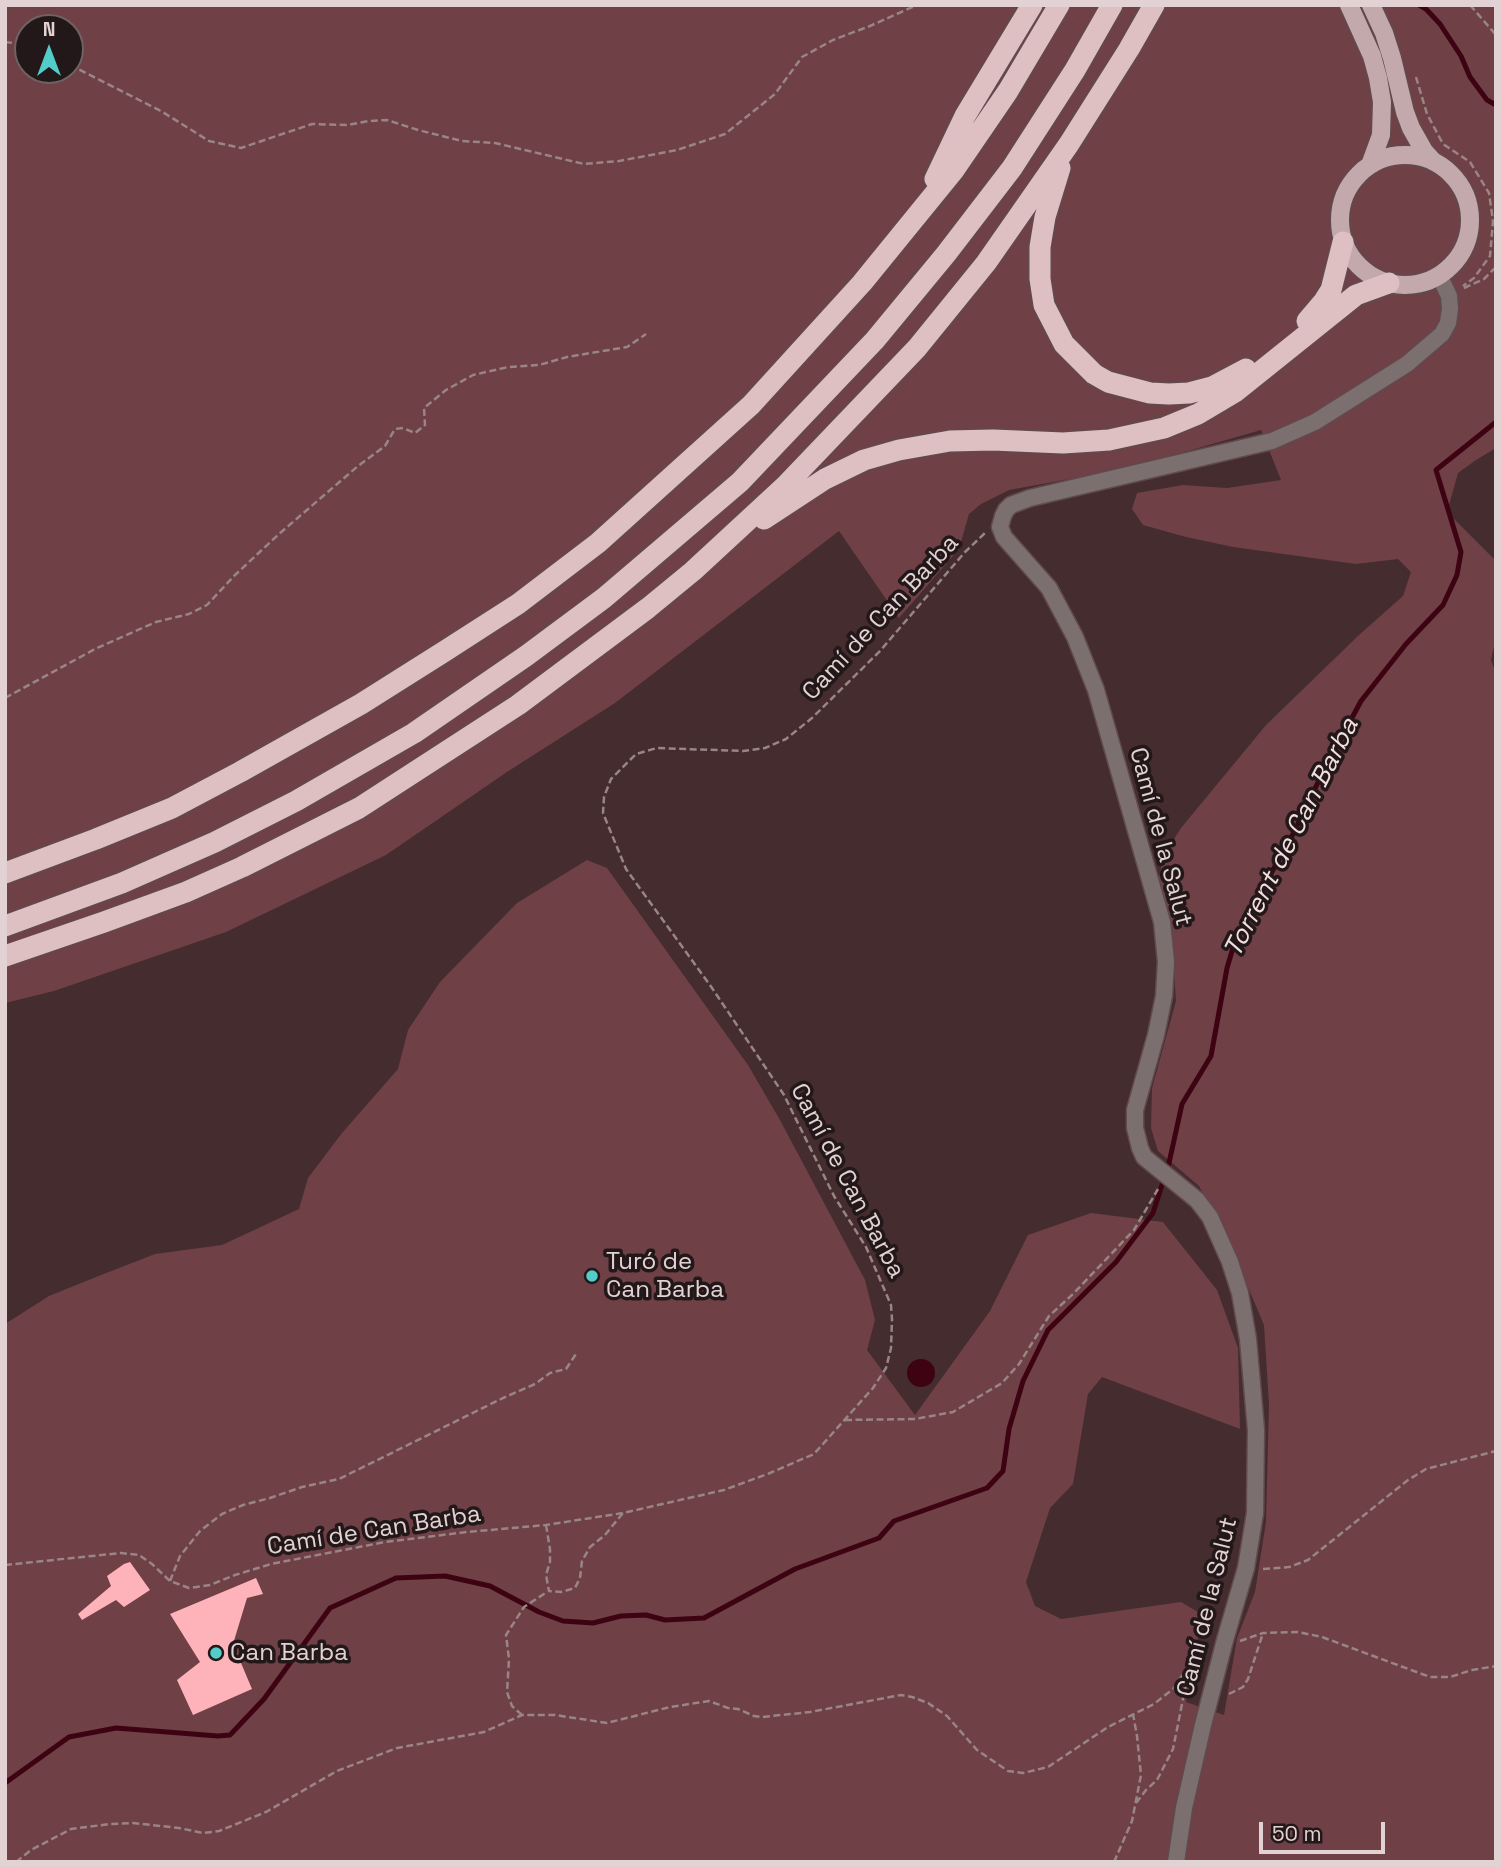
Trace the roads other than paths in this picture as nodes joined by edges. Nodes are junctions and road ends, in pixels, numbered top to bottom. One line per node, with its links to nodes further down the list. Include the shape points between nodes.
1 (1032, 5): 10 (highway, via 965,116)
2 (1059, 5): 10 (highway, via 1008,91)
3 (1112, 5): 16 (highway, via 1012,167 876,340 740,482 604,598 414,733 296,801 122,883)
4 (1154, 5): 7 (highway)
5 (1349, 5): 9 (main road, via 1372,57 1382,102 1381,135)
6 (1371, 5): 8 (main road, via 1384,33 1411,128)
7 (1065, 149): 11 (highway, via 1040,247 1044,305 1063,344 1094,374 1116,385 1150,393 1189,393 1234,377 1313,315 1331,290); 14 (highway, via 986,263 917,348)
8 (1434, 162): 9 (main road, via 1398,156); 12 (main road, via 1461,187 1470,215 1466,243)
9 (1370, 165): 11 (main road, via 1343,200)
10 (917, 216): 15 (highway, via 751,405 598,542 518,604 361,704 172,808)
11 (1343, 242): 13 (main road, via 1357,264)
12 (1439, 275): 13 (main road, via 1415,284); 18 (street, Camí de la Salut, via 1450,309 1442,334 1407,364 1315,422 1272,441 1030,498 1011,505 1000,527 1049,588 1075,637 1096,690 1162,922 1164,996 1136,1102 1140,1149 1210,1217 1240,1293 1248,1339 1256,1430 1255,1513 1246,1568 1184,1808)
13 (1389, 283): 14 (highway, via 1356,295 1235,392 1164,428 1109,440 950,441 898,450 825,479)
14 (725, 541): 17 (highway, via 648,608 519,705 359,808 186,892)
15 (5, 873)
16 (5, 926)
17 (5, 956)
18 (1176, 1862)

